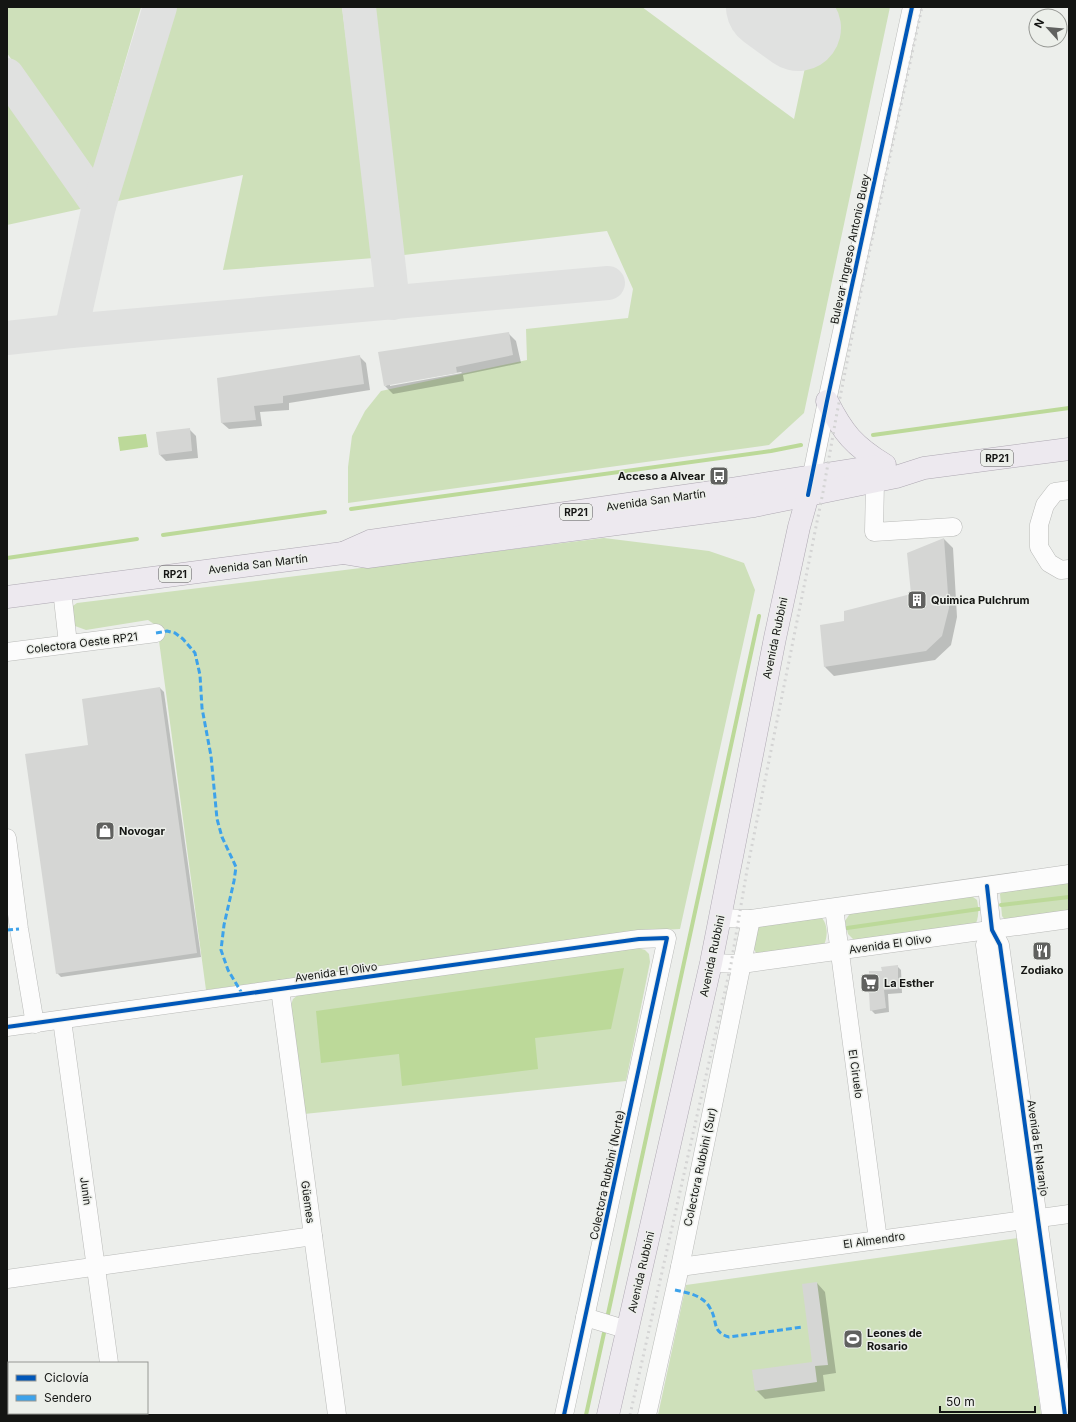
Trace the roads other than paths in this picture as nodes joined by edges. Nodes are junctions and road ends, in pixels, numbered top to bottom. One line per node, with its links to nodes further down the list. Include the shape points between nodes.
1 (912, 7): 2 (street, Bulevar Ingreso Antonio Buey)
2 (827, 400): 4 (main road, via 852,441 867,454); 5 (street, Bulevar Ingreso Antonio Buey)
3 (1069, 449): 4 (main road, Avenida San Martín / RP21, via 924,468 896,477)
4 (880, 473): 5 (main road, Avenida San Martín / RP21); 7 (street, via 874,532)
5 (810, 486): 9 (main road, Avenida San Martín / RP21, via 754,506 367,557 343,553); 18 (main road, Avenida Rubbini, via 775,638)
6 (1062, 491): 8 (street, via 1045,505 1039,525 1039,547 1049,563 1061,570)
7 (953, 527)
8 (1069, 569)
9 (62, 590): 10 (main road, Avenida San Martín / RP21); 12 (street)
10 (7, 597)
11 (156, 633): 12 (street, Colectora Oeste RP21)
12 (68, 644): 13 (street, Colectora Oeste RP21)
13 (7, 652)
14 (7, 838): 21 (street)
15 (1069, 874): 16 (street)
16 (987, 886): 17 (street); 22 (street)
17 (834, 908): 19 (street); 24 (street, El Ciruelo)
18 (720, 918): 19 (street); 25 (main road, Avenida Rubbini)
19 (750, 919): 26 (street, Colectora Rubbini (Sur))
20 (1069, 919): 22 (street, Avenida El Olivo)
21 (13, 929): 29 (street)
22 (992, 930): 24 (street, Avenida El Olivo); 32 (street, via 986,945)
23 (667, 938): 27 (street, Avenida El Olivo, via 639,939); 38 (street, Colectora Rubbini (Norte))
24 (839, 951): 26 (street, Avenida El Olivo); 34 (street, El Ciruelo)
25 (711, 963): 26 (street, Avenida El Olivo); 39 (main road, Avenida Rubbini)
26 (742, 964): 36 (street, Colectora Rubbini (Sur))
27 (280, 989): 28 (street, Avenida El Olivo); 33 (street, Güemes)
28 (62, 1020): 29 (street, Avenida El Olivo); 35 (street, Junín)
29 (35, 1024): 30 (street, Avenida El Olivo)
30 (7, 1027)
31 (1069, 1214): 32 (street, El Almendro)
32 (1031, 1219): 34 (street, El Almendro); 45 (street); 46 (street)
33 (313, 1236): 35 (street); 41 (street, Güemes)
34 (878, 1240): 36 (street, El Almendro)
35 (96, 1266): 37 (street); 40 (street, Junín)
36 (680, 1267): 44 (street, Colectora Rubbini (Sur))
37 (7, 1279)
38 (586, 1317): 39 (street); 42 (street, Colectora Rubbini (Norte))
39 (628, 1330): 43 (main road, Avenida Rubbini)
40 (109, 1362)
41 (337, 1415)
42 (564, 1415)
43 (608, 1415)
44 (647, 1415)
45 (1051, 1415)
46 (1065, 1415)

